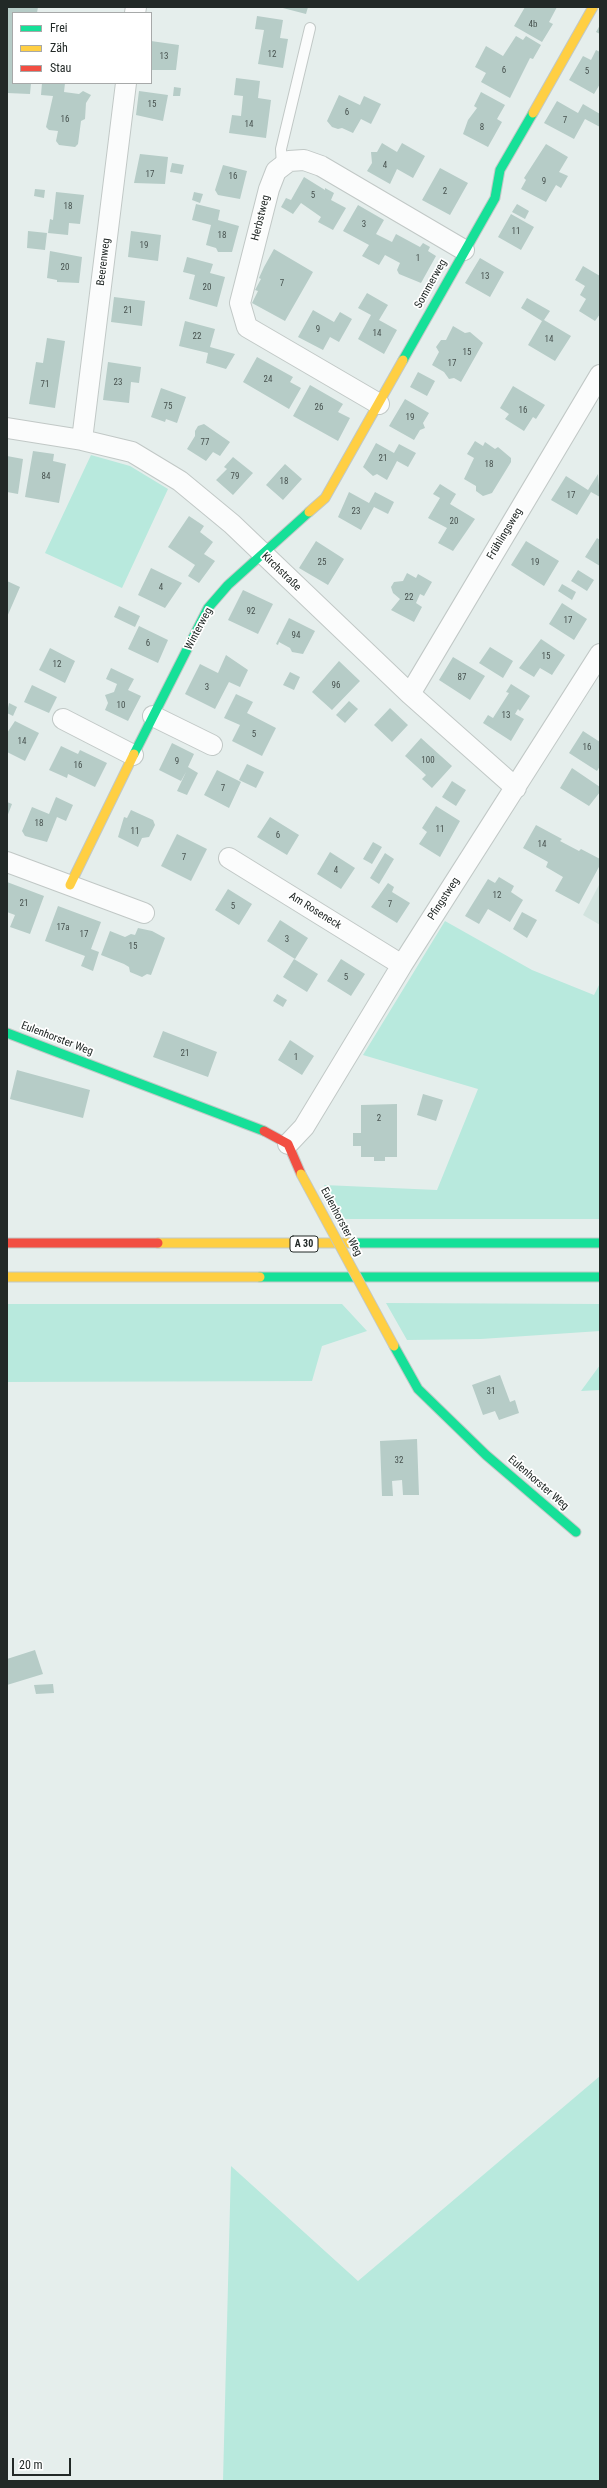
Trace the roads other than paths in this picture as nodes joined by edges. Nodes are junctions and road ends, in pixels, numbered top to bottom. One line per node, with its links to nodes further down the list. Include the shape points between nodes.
1 (593, 7): 5 (main road, Sommerweg, via 500,170 495,198)
2 (310, 28): 4 (lane, via 281,149)
3 (126, 84): 9 (street, Beerenweg)
4 (282, 166): 5 (street, via 289,160 304,160 320,166); 7 (street, Herbstweg, via 276,171 269,189 240,303 247,327)
5 (464, 250): 7 (main road, Sommerweg)
6 (600, 375): 12 (street, Frühlingsweg)
7 (379, 404): 10 (main road, Sommerweg, via 325,498)
8 (7, 428): 9 (street, Kirchstraße)
9 (82, 440): 10 (street, Kirchstraße, via 132,452 180,481 232,524)
10 (262, 554): 12 (street, Kirchstraße); 13 (main road, Winterweg, via 228,585 208,608)
11 (600, 654): 17 (street, Pfingstweg)
12 (410, 694): 17 (street, Kirchstraße)
13 (153, 716): 15 (street); 16 (main road, Winterweg)
14 (63, 719): 16 (street)
15 (212, 745)
16 (133, 755): 20 (main road, Winterweg)
17 (516, 788): 22 (street, Pfingstweg)
18 (229, 858): 22 (street, Am Roseneck)
19 (7, 862): 20 (street)
20 (70, 885): 21 (street)
21 (144, 913)
22 (402, 965): 24 (street, Pfingstweg, via 304,1127)
23 (7, 1033): 24 (main road, Eulenhorster Weg, via 268,1132)
24 (288, 1144): 29 (main road, Eulenhorster Weg, bridge, via 301,1174 418,1390 486,1454)
25 (7, 1243): 26 (main road, A 30)
26 (600, 1243)
27 (7, 1277): 28 (main road)
28 (600, 1278)
29 (576, 1532)

